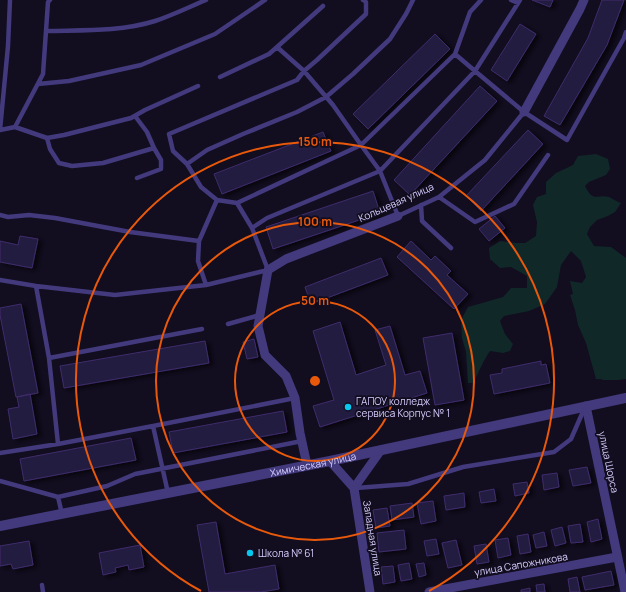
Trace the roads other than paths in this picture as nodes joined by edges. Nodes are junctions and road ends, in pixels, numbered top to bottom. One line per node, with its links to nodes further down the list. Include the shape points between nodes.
1 (10, 0): 25 (lane)
2 (50, 0): 12 (lane)
3 (206, 0): 12 (lane, via 155,21 123,28)
4 (265, 0): 19 (lane, via 215,34 140,65 69,82)
5 (363, 0): 16 (lane, via 366,2 366,14)
6 (414, 0): 21 (lane, via 390,39)
7 (481, 0): 15 (lane, via 470,12)
8 (511, 0): 10 (lane)
9 (584, 0): 22 (street, Кольцевая улица)
10 (519, 2): 17 (lane)
11 (323, 6): 14 (lane)
12 (46, 31): 19 (lane, via 43,74)
13 (626, 32): 22 (lane, via 567,140)
14 (278, 48): 16 (lane); 18 (lane)
15 (456, 54): 17 (lane); 27 (lane)
16 (304, 71): 21 (lane); 30 (lane, via 297,80 169,134 173,151)
17 (475, 71): 22 (lane); 31 (lane)
18 (220, 77)
19 (38, 84): 24 (lane)
20 (198, 86): 23 (lane)
21 (326, 97): 27 (lane); 30 (lane, via 207,150)
22 (524, 112): 33 (lane, Кольцевая улица, via 485,160)
23 (135, 116): 26 (lane); 28 (lane, via 147,132)
24 (15, 127): 25 (lane); 26 (lane)
25 (0, 130)
26 (47, 138): 28 (lane, via 50,149 59,163 72,166 103,163)
27 (361, 145): 31 (lane); 35 (lane)
28 (154, 148): 32 (lane, via 161,160 161,169)
29 (548, 155): 33 (lane, via 514,204 475,222)
30 (187, 164): 34 (lane, via 201,187)
31 (380, 170): 38 (lane); 39 (lane, via 267,218)
32 (137, 178)
33 (439, 197): 36 (lane, Кольцевая улица)
34 (217, 200): 35 (lane); 40 (lane)
35 (237, 203): 39 (lane)
36 (421, 205): 38 (lane, Кольцевая улица); 41 (lane, via 422,221)
37 (0, 215): 40 (lane, via 55,218)
38 (398, 216): 42 (street, Кольцевая улица, via 286,259)
39 (252, 228): 42 (lane)
40 (199, 241): 44 (lane, via 198,261)
41 (451, 248)
42 (268, 270): 44 (lane); 46 (street)
43 (0, 280): 45 (lane)
44 (206, 285): 45 (lane, via 115,295)
45 (36, 286): 49 (lane)
46 (260, 315): 47 (lane); 50 (street, via 258,326 265,354 286,376)
47 (228, 324)
48 (202, 329): 49 (lane)
49 (49, 358): 55 (lane)
50 (295, 398): 53 (lane); 54 (street)
51 (626, 398): 52 (street, Химическая улица)
52 (586, 406): 56 (street, Химическая улица); 62 (lane, via 571,439 554,452 463,467 408,484); 67 (street, улица Щорса)
53 (153, 426): 55 (lane); 60 (lane)
54 (302, 441): 59 (street); 60 (lane)
55 (58, 444): 57 (lane)
56 (381, 450): 58 (street, Химическая улица); 62 (street)
57 (0, 453)
58 (330, 460): 59 (street, Химическая улица); 62 (street)
59 (307, 465): 63 (street, Химическая улица)
60 (162, 469): 63 (lane); 64 (lane, via 135,474 106,486)
61 (0, 481): 64 (lane)
62 (354, 488): 70 (street, Западная улица)
63 (168, 493): 65 (street, Химическая улица)
64 (58, 497): 65 (lane)
65 (62, 514): 66 (street, Химическая улица)
66 (0, 526)
67 (617, 557): 71 (street, улица Сапожникова); 72 (street, улица Щорса)
68 (42, 585): 69 (lane)
69 (43, 592)
70 (370, 592)
71 (429, 592)
72 (625, 592)

